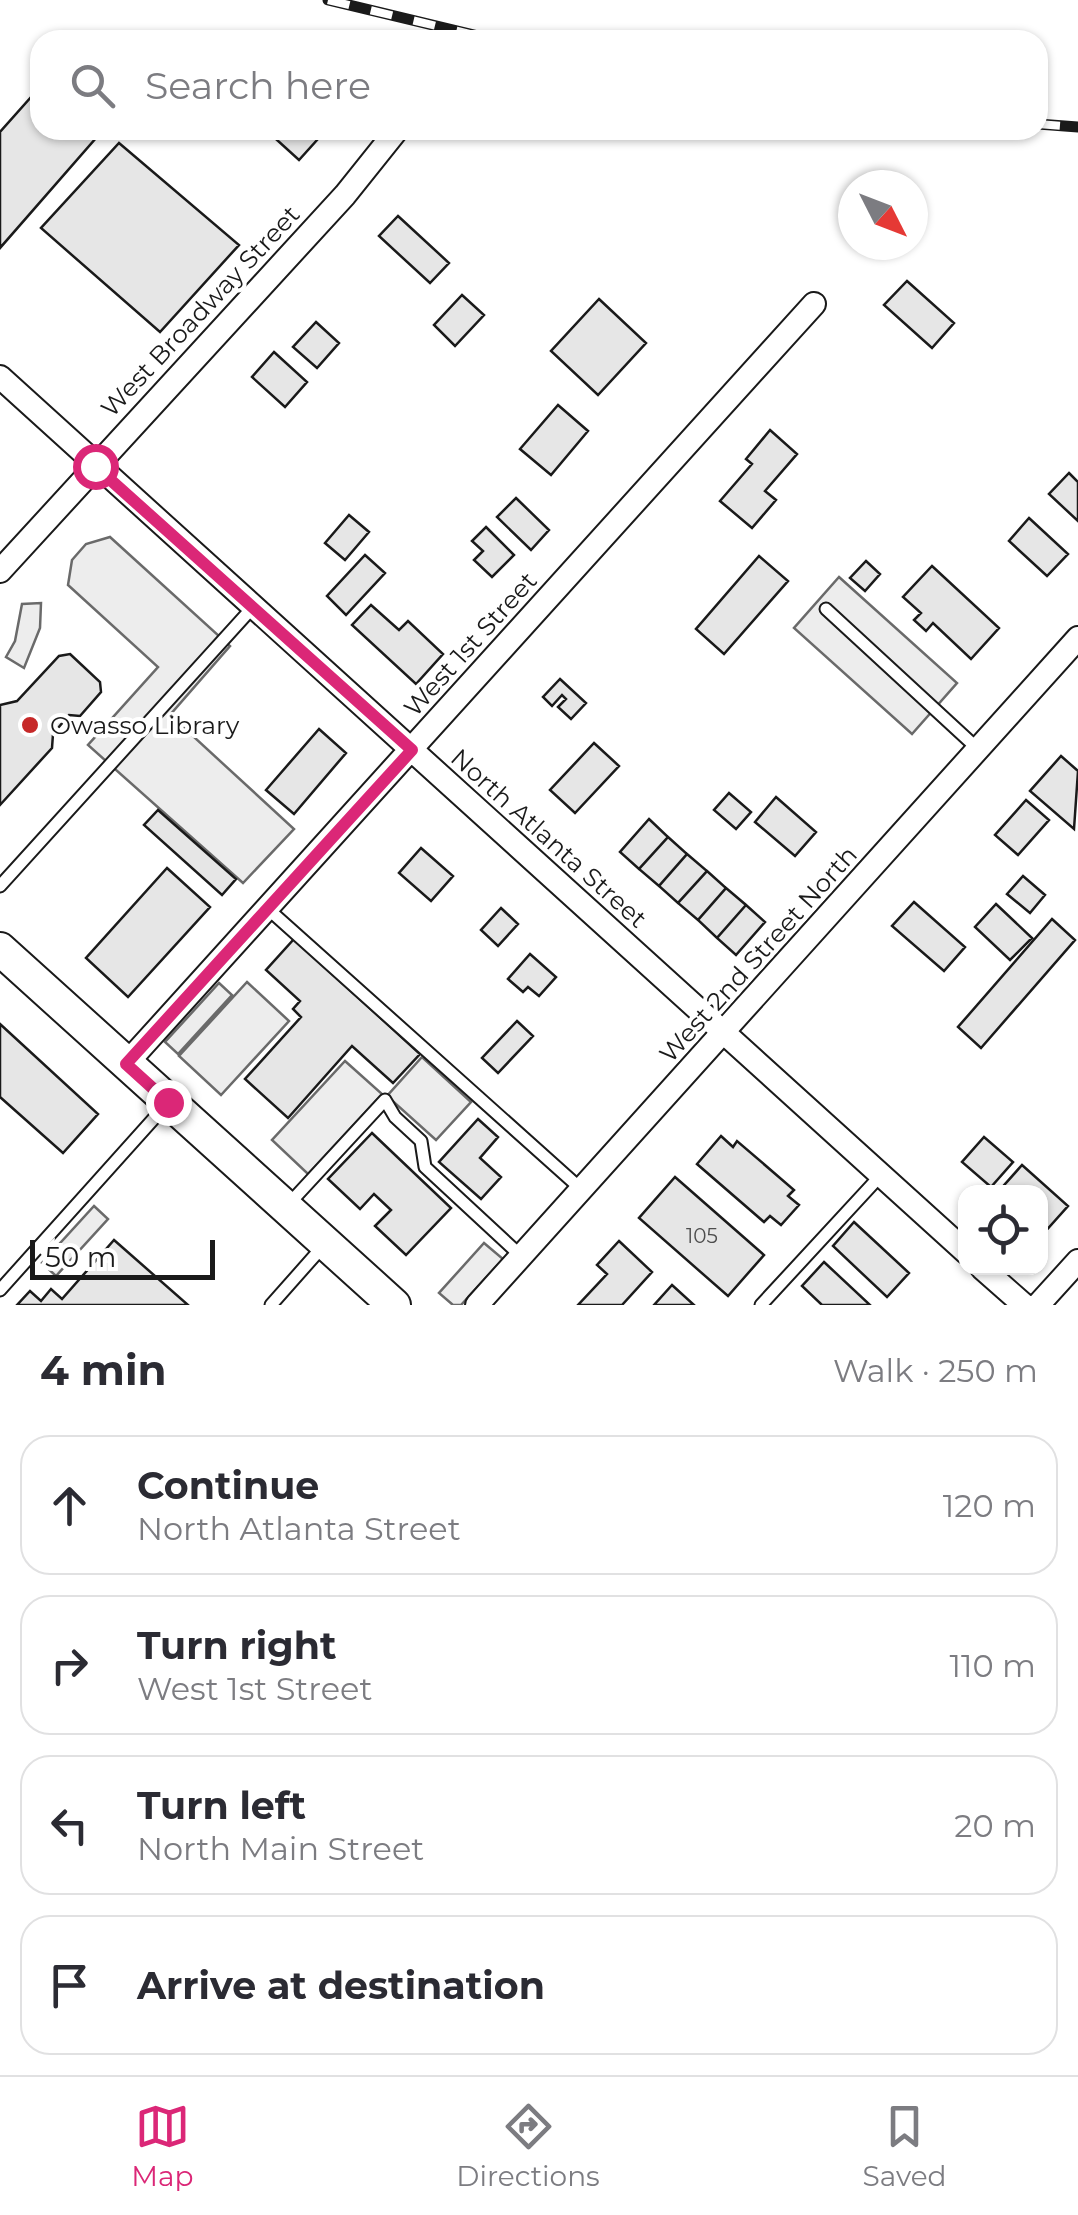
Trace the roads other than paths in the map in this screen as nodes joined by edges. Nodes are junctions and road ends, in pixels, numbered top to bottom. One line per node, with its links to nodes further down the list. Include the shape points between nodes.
1 (389, 140): 4 (street, West Broadway Street)
2 (814, 304): 9 (street, West 1st Street)
3 (0, 377): 4 (street, North Atlanta Street)
4 (95, 466): 5 (street, West Broadway Street); 6 (street, North Atlanta Street)
5 (0, 571)
6 (254, 606): 9 (street, North Atlanta Street); 11 (lane)
7 (826, 609): 10 (lane)
8 (1078, 638): 10 (street, West 2nd Street North)
9 (412, 750): 12 (street, West 1st Street); 14 (street, North Atlanta Street)
10 (979, 750): 14 (street, West 2nd Street North)
11 (0, 886)
12 (266, 908): 15 (street, West 1st Street); 18 (lane)
13 (0, 949): 15 (main road)
14 (724, 1033): 17 (street, North Atlanta Street); 18 (street, West 2nd Street North)
15 (126, 1064): 16 (main road)
16 (168, 1102): 19 (main road); 25 (lane)
17 (881, 1175): 21 (street, North Atlanta Street); 29 (lane)
18 (581, 1189): 22 (street, West 2nd Street North)
19 (286, 1208): 20 (main road); 22 (lane, via 386,1100 421,1141 425,1166)
20 (326, 1243): 26 (lane); 27 (main road)
21 (958, 1245)
22 (522, 1256): 28 (street, West 2nd Street North)
23 (1078, 1262): 31 (street)
24 (990, 1275): 30 (street)
25 (0, 1290)
26 (271, 1305)
27 (394, 1305)
28 (477, 1305)
29 (761, 1305)
30 (1024, 1305)
31 (1038, 1305)

